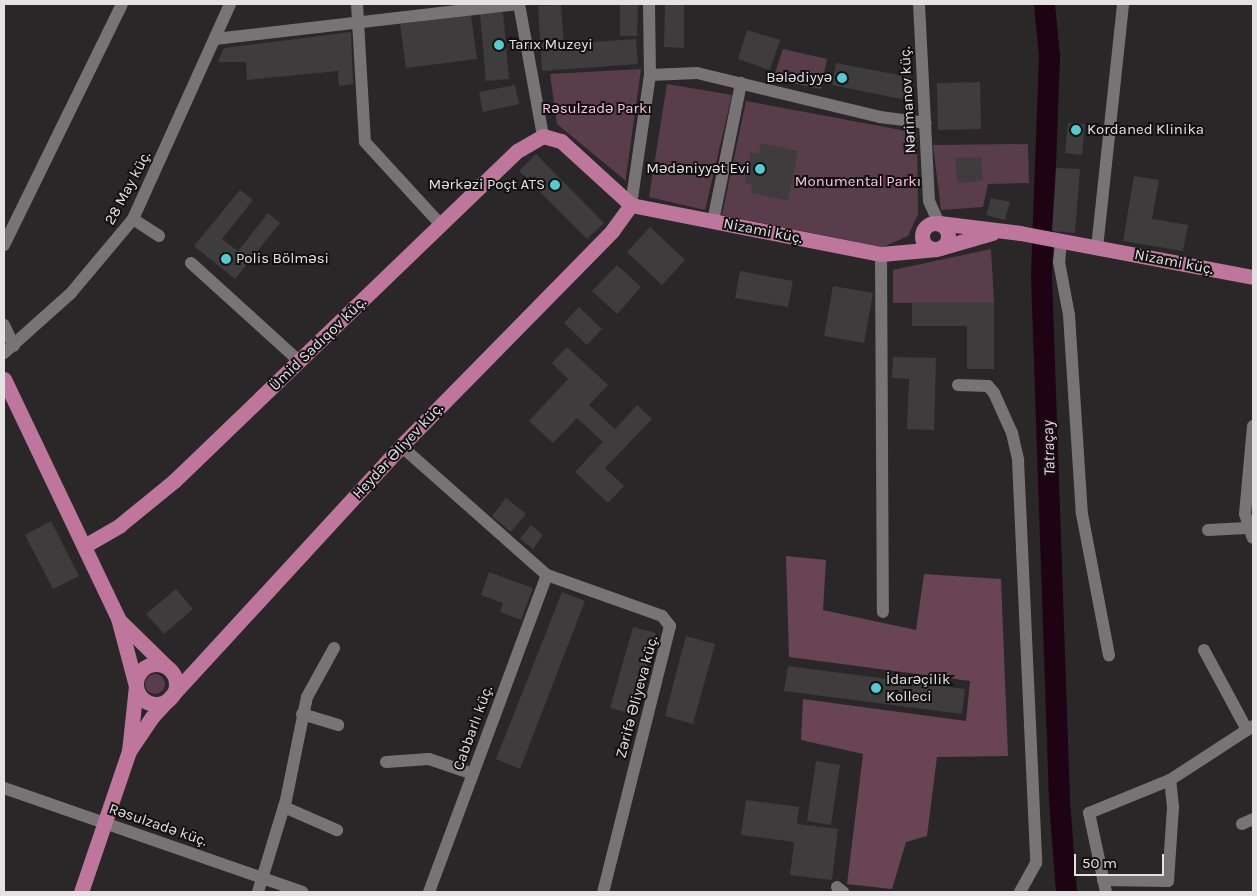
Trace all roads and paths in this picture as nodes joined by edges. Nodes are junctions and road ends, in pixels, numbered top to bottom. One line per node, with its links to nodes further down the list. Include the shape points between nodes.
1 (122, 4): 23 (street)
2 (230, 4): 9 (street, 28 May küç.)
3 (357, 4): 8 (street)
4 (518, 4): 8 (street); 13 (street)
5 (649, 4): 10 (street)
6 (919, 4): 12 (street, Nərimanov küç.)
7 (1123, 4): 25 (street)
8 (356, 22): 9 (street); 18 (street, via 365,142)
9 (215, 39): 15 (street, 28 May küç.)
10 (650, 75): 11 (street, via 697,73); 14 (street)
11 (741, 83): 12 (street); 16 (street)
12 (926, 123): 17 (street, Nərimanov küç., via 930,207)
13 (543, 136): 14 (main road, via 561,141); 18 (main road, Ümid Sadıqov küç., via 517,152)
14 (631, 205): 16 (main road, Nizami küç.); 35 (main road, Heydər Əliyev küç., via 612,231)
15 (133, 219): 21 (street); 30 (street, 28 May küç., via 71,294)
16 (713, 221): 26 (main road, Nizami küç.)
17 (939, 223): 19 (main road); 20 (main road, Nizami küç.); 24 (main road, via 948,236)
18 (441, 225): 31 (main road, Ümid Sadıqov küç.)
19 (923, 230): 24 (main road, via 926,245); 26 (main road)
20 (1006, 231): 22 (main road, Nizami küç.); 24 (main road, Nizami küç.)
21 (159, 236)
22 (1061, 241): 25 (main road, Nizami küç.); 44 (street, via 1059,262 1069,315 1082,514)
23 (4, 245)
24 (939, 248): 26 (main road, Nizami küç.)
25 (1097, 248): 28 (main road, Nizami küç.)
26 (888, 254): 40 (street)
27 (191, 264): 31 (street)
28 (1253, 277)
29 (4, 325): 30 (street)
30 (9, 350)
31 (300, 361): 38 (main road, Ümid Sadıqov küç., via 174,481 120,525)
32 (4, 379): 38 (main road)
33 (958, 385): 66 (street, via 988,386 994,392 1012,433 1018,460 1036,863)
34 (1253, 426): 37 (street, via 1245,498)
35 (401, 446): 39 (street, Zərifə Əliyeva küç.); 47 (main road, Heydər Əliyev küç.)
36 (1208, 530): 37 (street)
37 (1250, 533)
38 (86, 545): 41 (main road)
39 (547, 575): 53 (street, Cabbarlı küç.); 65 (street, Zərifə Əliyeva küç., via 662,616 670,626)
40 (883, 612)
41 (118, 618): 45 (main road); 46 (main road)
42 (334, 648): 48 (street)
43 (1204, 650): 50 (street)
44 (1109, 655)
45 (168, 668): 46 (main road, via 146,667); 47 (main road, via 176,683)
46 (136, 686): 47 (main road, via 149,704); 51 (main road)
47 (168, 700): 51 (main road, Heydər Əliyev küç.)
48 (302, 714): 49 (street); 56 (street)
49 (338, 725)
50 (1250, 728): 54 (street)
51 (129, 751): 57 (main road)
52 (386, 762): 53 (street, via 429,759)
53 (473, 774): 64 (street, Cabbarlı küç.)
54 (1170, 780): 60 (street, via 1089,813); 60 (street, via 1174,807 1168,881)
55 (4, 788): 57 (street, Rəsulzadə küç.)
56 (284, 807): 58 (street); 59 (street)
57 (104, 824): 59 (street, Rəsulzadə küç.); 61 (main road)
58 (337, 830)
59 (263, 879): 62 (street); 63 (street, Rəsulzadə küç.)
60 (1104, 886)
61 (81, 892)
62 (258, 892)
63 (302, 892)
64 (429, 892)
65 (603, 892)
66 (1020, 892)

